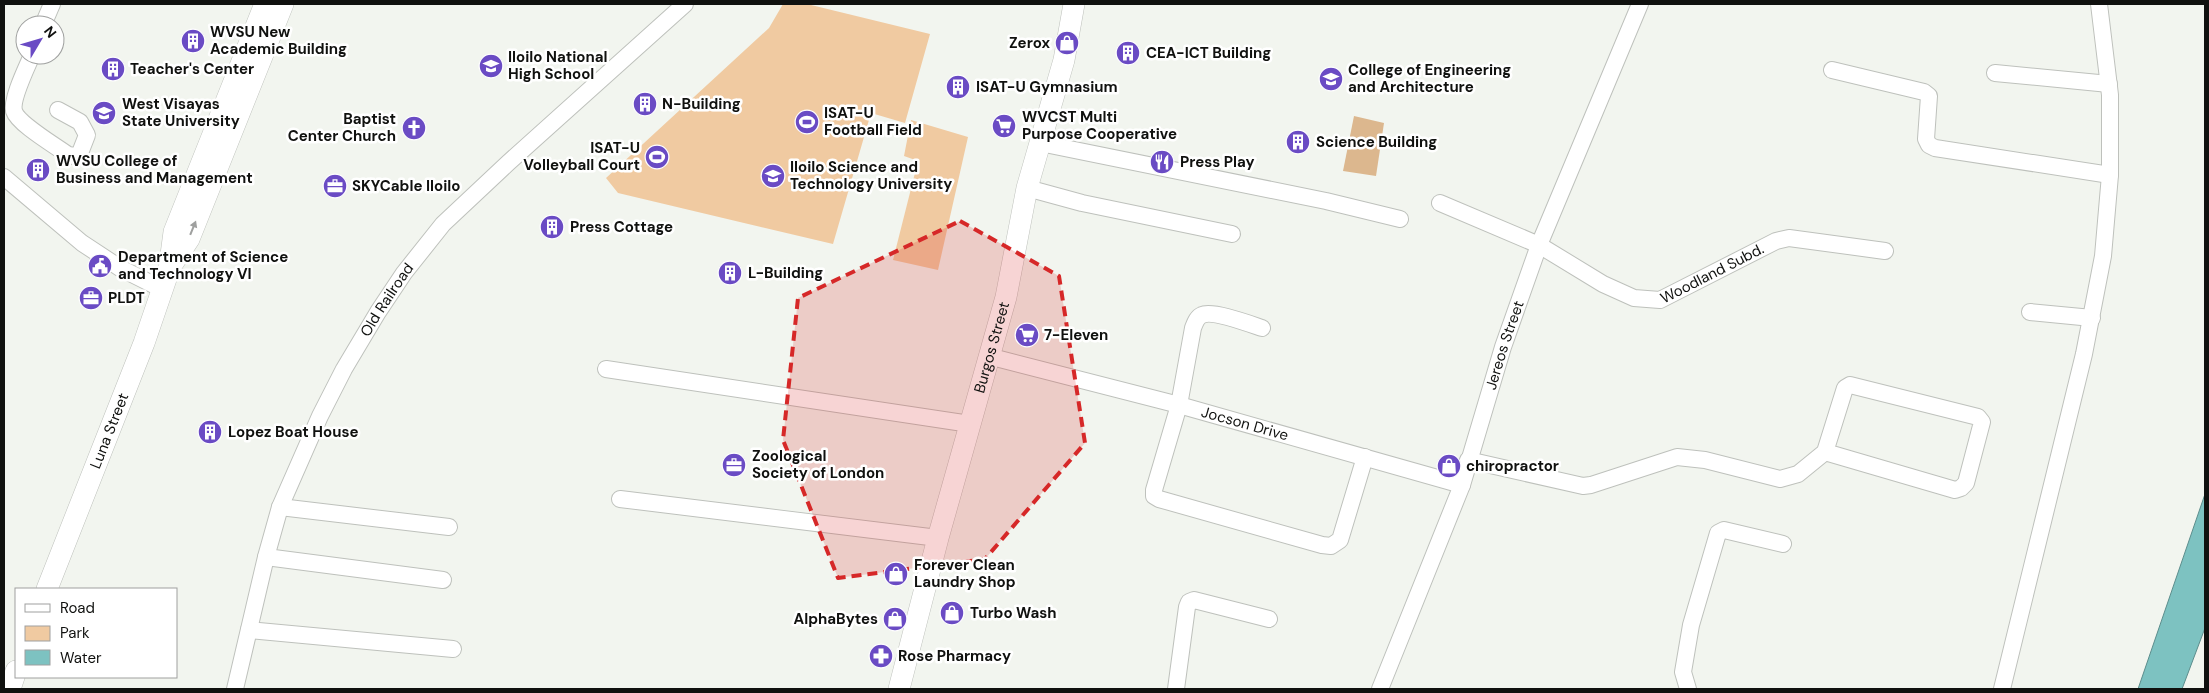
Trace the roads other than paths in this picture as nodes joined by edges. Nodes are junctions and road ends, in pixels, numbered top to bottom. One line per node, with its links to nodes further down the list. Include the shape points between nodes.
1 (265, 4): 21 (main road, Luna Street, via 174,232)
2 (283, 4): 21 (main road, Luna Street, one-way to 2, via 189,239)
3 (685, 4): 34 (street, Old Railroad, via 443,224 378,312 344,369)
4 (1074, 4): 12 (main road, Burgos Street, via 1064,60)
5 (1640, 4): 19 (street, Jereos Street)
6 (2100, 4): 10 (street)
7 (28, 65): 11 (street, via 14,100 14,110 20,120 68,155 75,156 87,135 80,122)
8 (1832, 70): 13 (street, via 1924,92 1930,102 1926,140 1935,148)
9 (1995, 73): 10 (street)
10 (2109, 84): 13 (street)
11 (58, 110)
12 (1040, 143): 15 (main road, Burgos Street); 17 (street)
13 (2110, 175): 23 (street, via 2103,256)
14 (4, 177): 21 (street, via 82,243 120,268)
15 (1027, 188): 18 (street, via 1082,203); 25 (main road, Burgos Street, via 1006,297)
16 (1440, 203): 19 (street, Woodland Subd.)
17 (1400, 218)
18 (1232, 234)
19 (1539, 245): 20 (street, Woodland Subd., via 1602,284 1634,298 1660,300 1776,241 1789,238); 31 (street, Jereos Street)
20 (1885, 251)
21 (166, 279): 40 (main road, Luna Street)
22 (2030, 312): 23 (street)
23 (2092, 318): 51 (street)
24 (1262, 328): 27 (street, via 1203,314 1193,328)
25 (988, 356): 27 (street, Jocson Drive); 28 (main road, Burgos Street)
26 (606, 369): 28 (street)
27 (1179, 405): 30 (street, Jocson Drive); 30 (street, via 1154,496 1322,545 1331,546 1340,540)
28 (970, 424): 36 (main road, Burgos Street)
29 (1826, 452): 29 (street, via 1955,490 1966,483 1982,422 1978,417 1850,385 1845,388); 31 (street, via 1798,474 1780,479 1705,460 1677,457 1583,486)
30 (1365, 457): 32 (street, Jocson Drive)
31 (1468, 460): 32 (street, Jereos Street)
32 (1462, 485): 49 (street, Jereos Street)
33 (620, 499): 36 (street)
34 (280, 507): 35 (street); 38 (street, Old Railroad)
35 (449, 527)
36 (938, 538): 47 (main road, Burgos Street)
37 (1783, 544): 50 (street, via 1724,530 1718,533 1691,625 1683,672)
38 (266, 557): 39 (street); 42 (street, Old Railroad)
39 (442, 580)
40 (47, 588)
41 (1269, 619): 48 (street, via 1194,600 1189,602)
42 (249, 630): 43 (street); 46 (street, Old Railroad)
43 (452, 649)
44 (15, 674): 45 (main road)
45 (10, 689)
46 (235, 689)
47 (899, 689)
48 (1176, 689)
49 (1380, 689)
50 (1688, 689)
51 (2002, 689)

